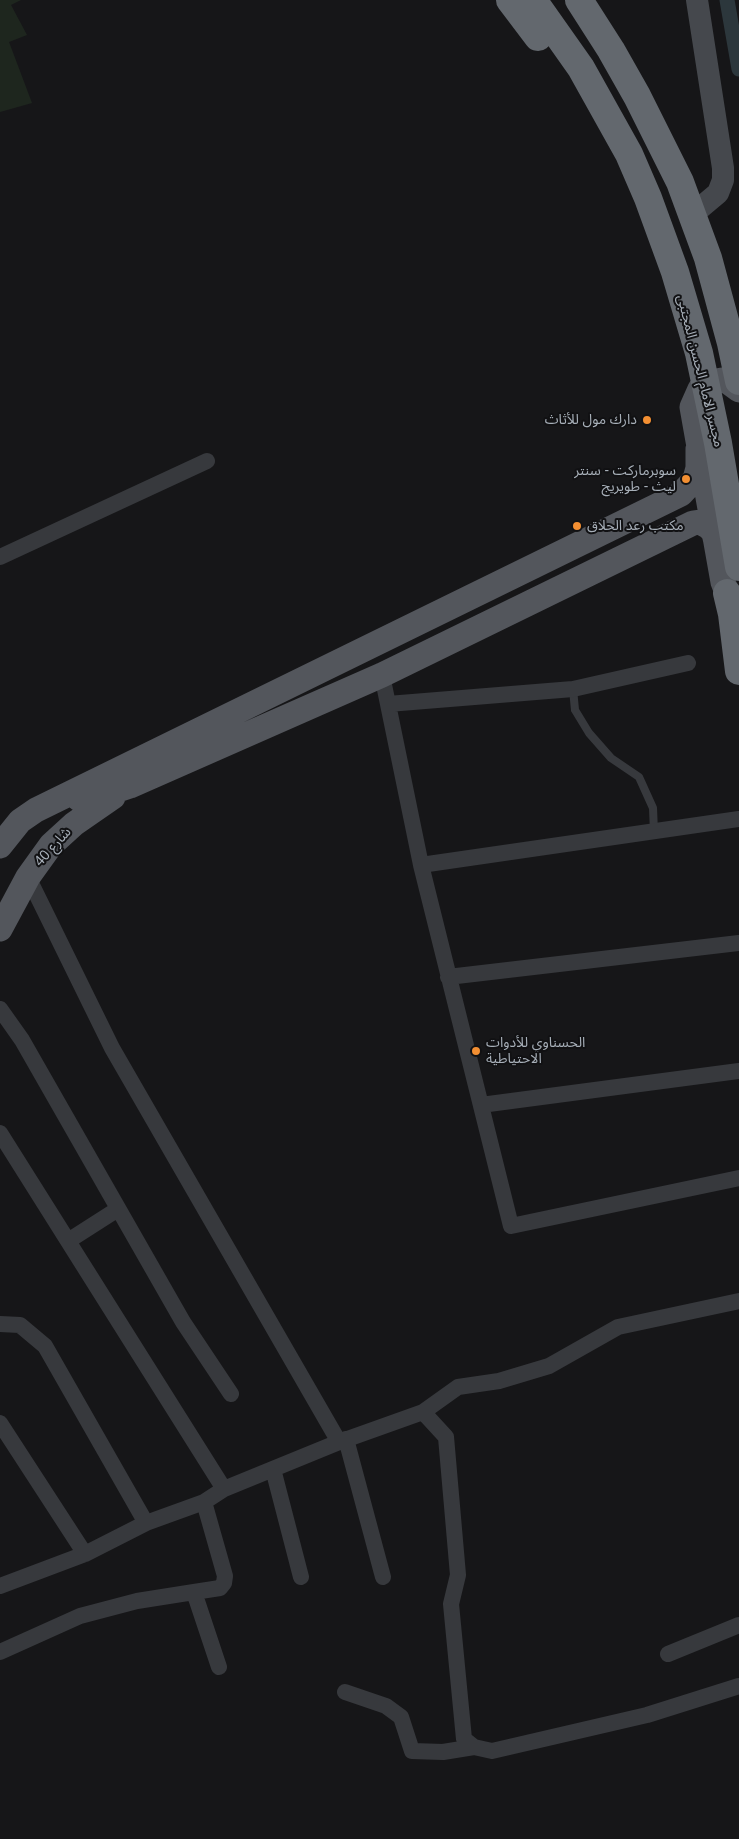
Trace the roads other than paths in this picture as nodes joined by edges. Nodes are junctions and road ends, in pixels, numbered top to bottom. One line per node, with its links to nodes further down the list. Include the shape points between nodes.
1 (510, 0): 8 (highway, via 565,78 612,162 658,278)
2 (533, 0): 17 (highway, مجسر الامام الحسن المجتبى, via 581,68 629,154 675,272 701,362)
3 (555, 0): 14 (highway, مجسر الامام الحسن المجتبى, via 620,105 674,221 712,347)
4 (579, 0): 6 (highway, via 641,103)
5 (697, 0): 6 (street, via 723,168 718,193)
6 (693, 214): 7 (highway)
7 (733, 351): 8 (highway, via 726,367 711,375 699,375); 9 (highway)
8 (682, 360): 11 (highway)
9 (739, 381)
10 (739, 390): 11 (main road, via 722,380 710,382 696,394)
11 (692, 407): 12 (main road)
12 (698, 449): 15 (main road); 26 (main road, via 695,479 681,494)
13 (207, 461): 16 (street)
14 (739, 479)
15 (716, 542): 18 (main road); 22 (main road, via 709,527 700,522 693,523)
16 (0, 556)
17 (739, 567)
18 (733, 598): 19 (highway, via 732,614)
19 (737, 634): 21 (highway)
20 (688, 663): 23 (street)
21 (739, 671)
22 (382, 675): 24 (street); 25 (main road)
23 (573, 690): 24 (street); 29 (lane, via 575,710 589,734 611,758 639,777 652,808)
24 (388, 704): 31 (street)
25 (130, 786): 26 (main road); 32 (main road, شارع 40, via 74,824 51,845)
26 (36, 810): 28 (street); 30 (main road, via 20,821)
27 (739, 819): 29 (street)
28 (0, 828)
29 (654, 832): 31 (street)
30 (0, 846)
31 (421, 866): 35 (street)
32 (28, 877): 33 (main road, شارع 40); 48 (street, via 112,1048)
33 (0, 929)
34 (739, 943): 35 (street)
35 (448, 977): 38 (street)
36 (0, 1009): 41 (street, via 22,1040)
37 (739, 1071): 38 (street)
38 (481, 1105): 40 (street, via 512,1226)
39 (0, 1133): 42 (street)
40 (739, 1178)
41 (118, 1209): 42 (street); 45 (street, via 182,1322)
42 (68, 1241): 50 (street)
43 (739, 1301): 46 (street, via 618,1327 549,1366 499,1381 458,1386)
44 (0, 1324): 52 (street, via 20,1325 45,1346)
45 (231, 1394)
46 (424, 1412): 48 (street); 64 (street, via 446,1437 458,1575 451,1604 464,1739)
47 (0, 1423): 53 (street)
48 (342, 1441): 49 (street); 55 (street)
49 (273, 1469): 50 (street); 54 (street)
50 (224, 1489): 51 (street)
51 (204, 1502): 52 (street); 57 (street, via 226,1576 220,1588)
52 (146, 1523): 53 (street)
53 (86, 1554): 56 (street)
54 (301, 1576)
55 (383, 1577)
56 (0, 1586)
57 (194, 1592): 59 (street, via 137,1601 80,1616); 61 (street)
58 (739, 1625): 60 (street)
59 (0, 1652)
60 (668, 1654)
61 (219, 1667)
62 (739, 1686): 64 (street, via 647,1715 492,1751)
63 (345, 1692): 64 (street, via 386,1706 401,1717 412,1751 442,1752)
64 (474, 1747)

